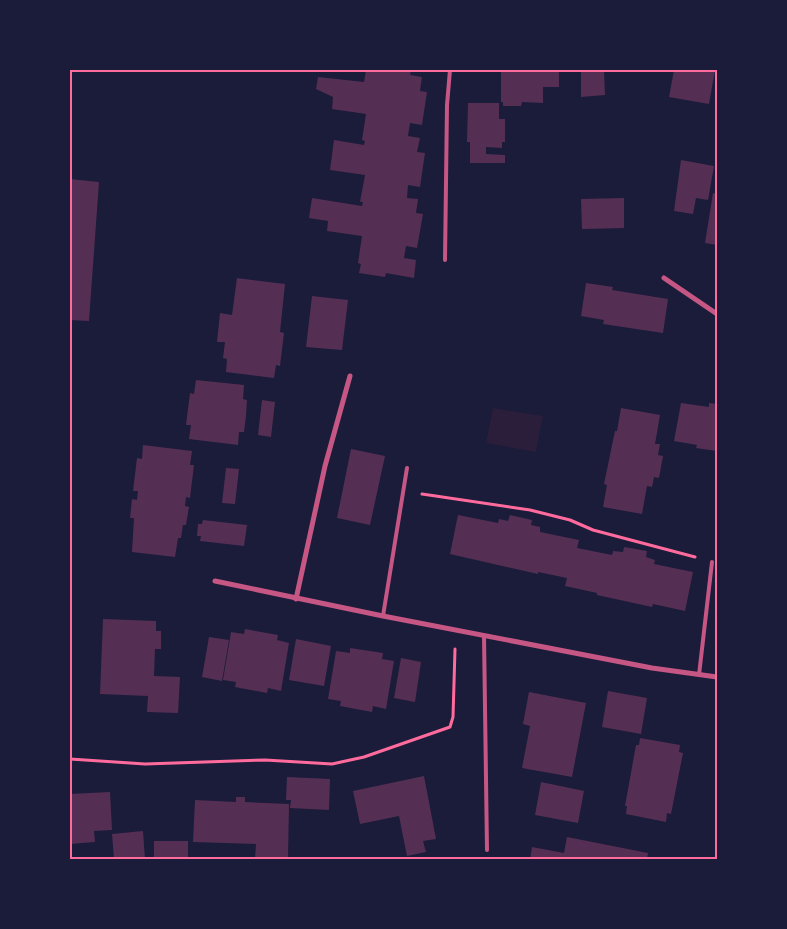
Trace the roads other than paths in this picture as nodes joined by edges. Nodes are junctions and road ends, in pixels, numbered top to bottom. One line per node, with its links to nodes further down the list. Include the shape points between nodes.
1 (450, 70): 2 (lane)
2 (445, 260)
3 (664, 278): 4 (street)
4 (717, 314)
5 (350, 376): 9 (street, via 325,466)
6 (406, 468): 10 (lane)
7 (712, 562): 12 (lane)
8 (215, 581): 9 (street)
9 (296, 599): 10 (street)
10 (384, 616): 11 (street)
11 (484, 636): 12 (street); 14 (lane)
12 (699, 675): 13 (street)
13 (717, 677)
14 (487, 850)

